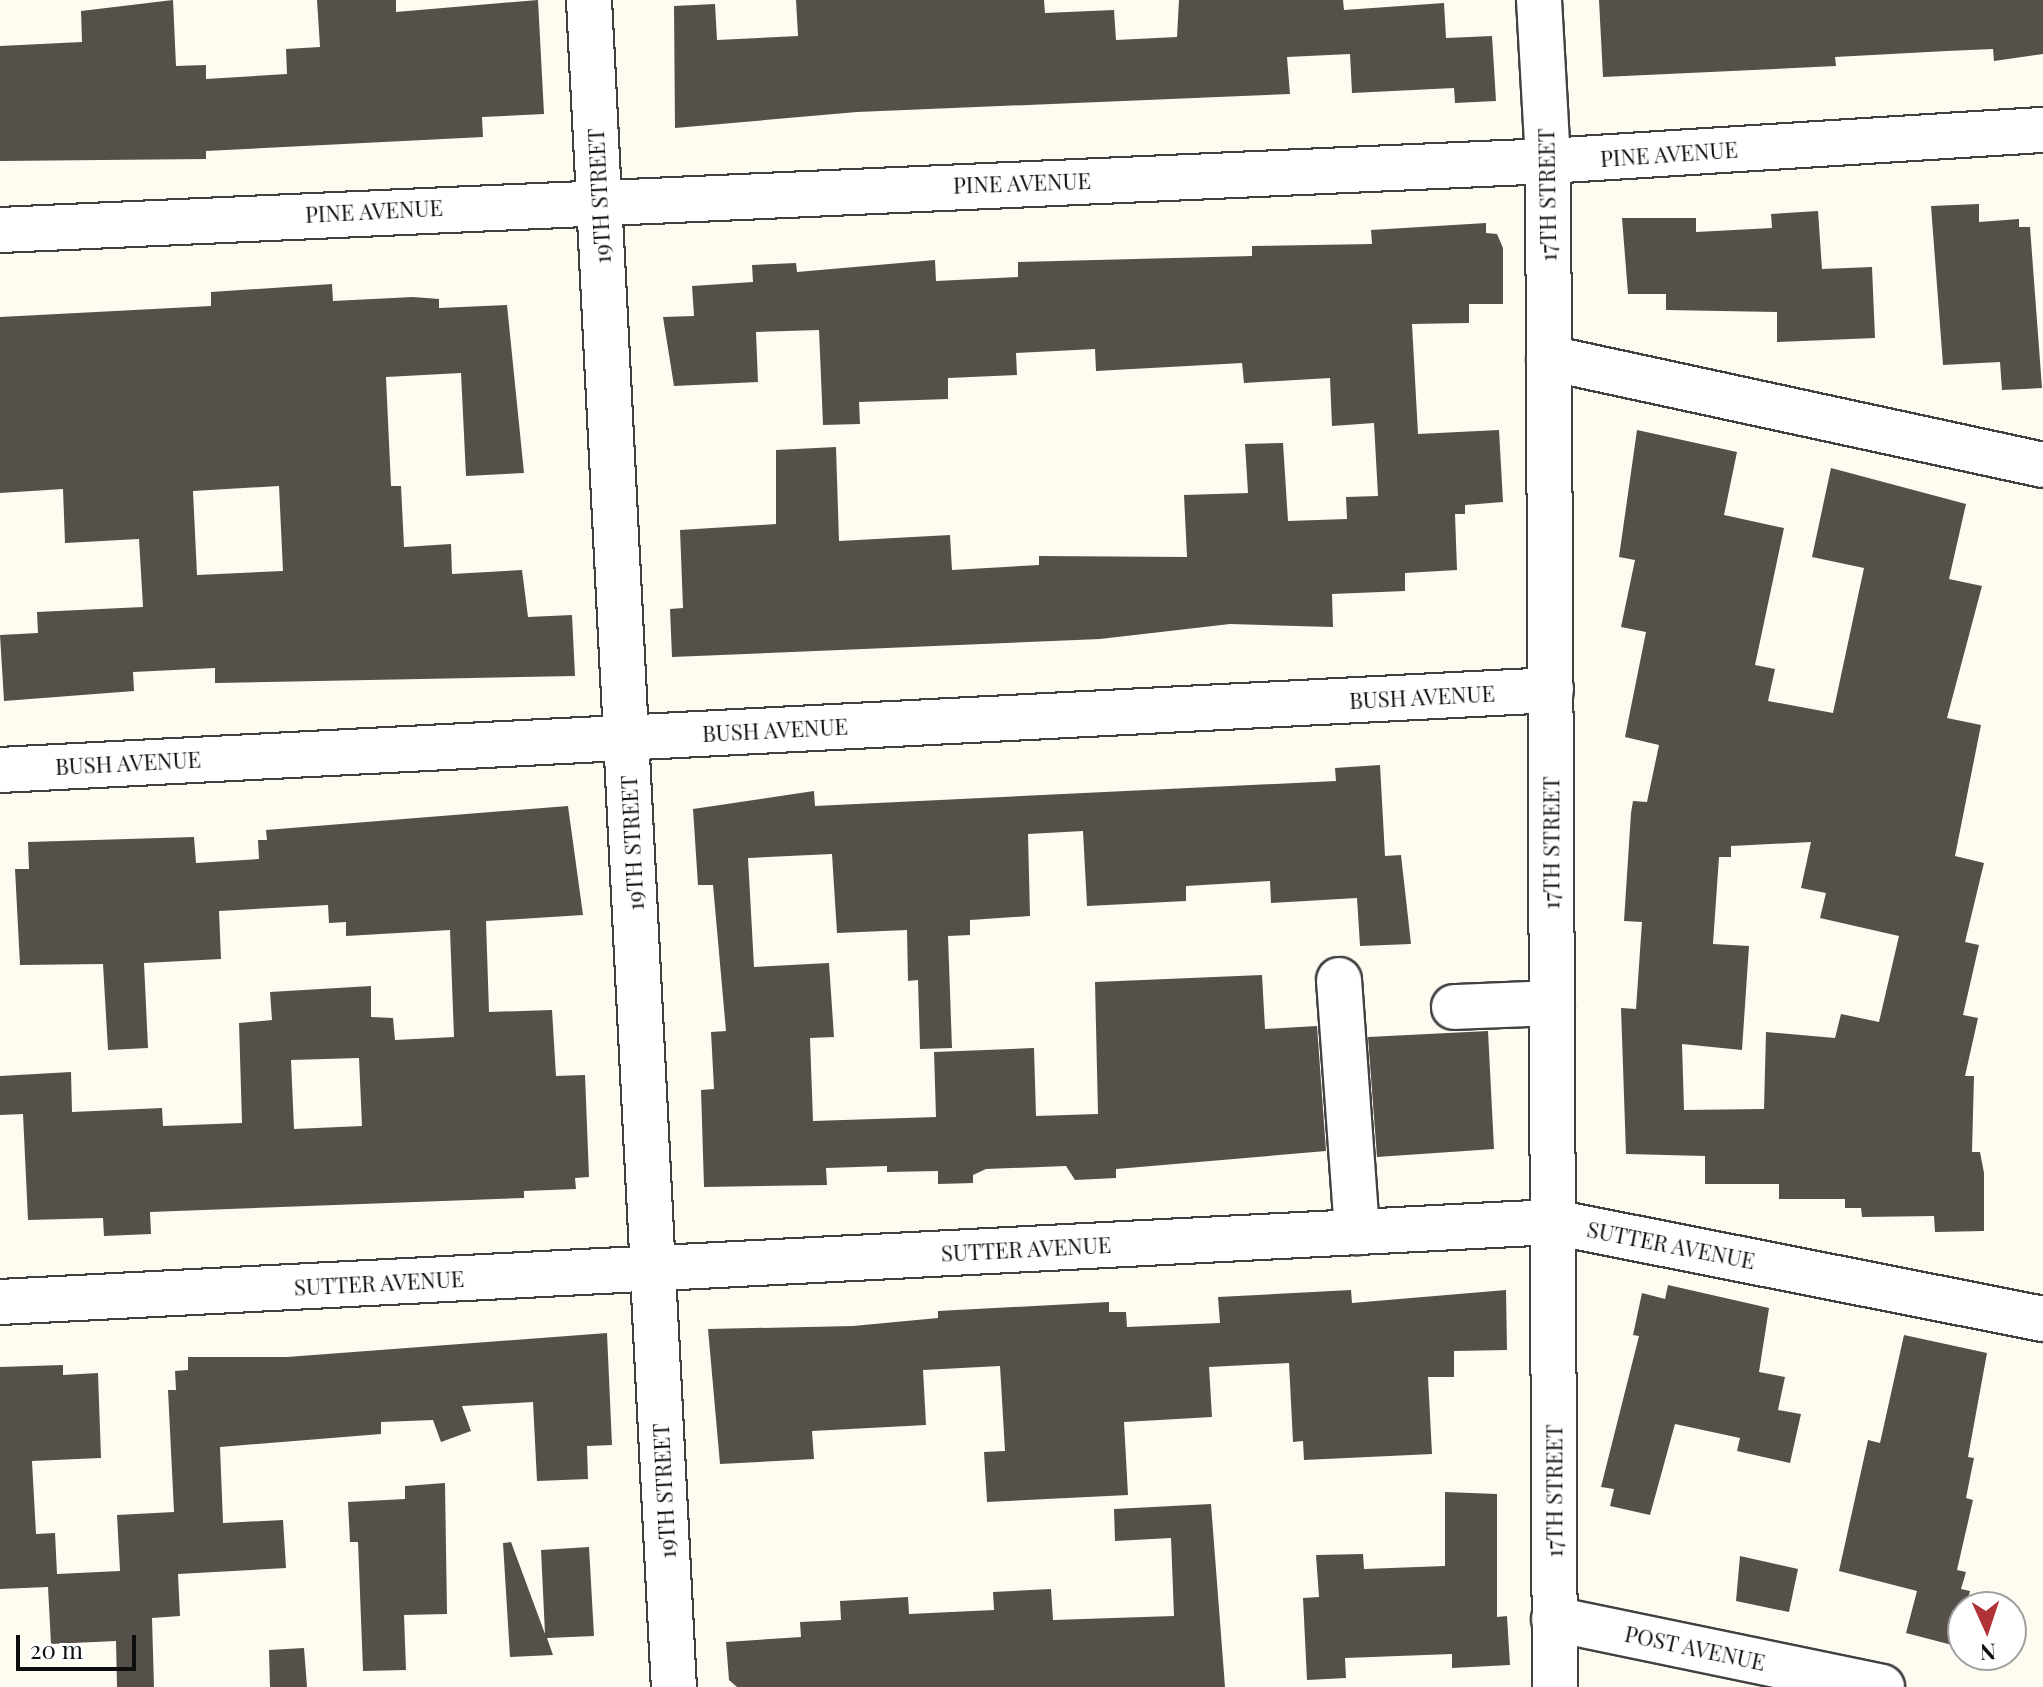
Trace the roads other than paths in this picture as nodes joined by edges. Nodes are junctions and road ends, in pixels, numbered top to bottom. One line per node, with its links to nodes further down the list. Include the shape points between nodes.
1 (589, 0): 5 (street, 19TH STREET)
2 (1539, 0): 4 (street, 17TH STREET)
3 (2043, 130): 4 (street, PINE AVENUE)
4 (1548, 161): 5 (street, PINE AVENUE); 7 (street, 17TH STREET)
5 (599, 200): 6 (street, PINE AVENUE); 10 (street, 19TH STREET)
6 (0, 230)
7 (1549, 358): 8 (street); 9 (street, 17TH STREET)
8 (2043, 465)
9 (1551, 690): 10 (street, BUSH AVENUE); 13 (street, 17TH STREET)
10 (626, 738): 11 (street, BUSH AVENUE); 17 (street, 19TH STREET)
11 (0, 770)
12 (1339, 980): 16 (street)
13 (1552, 1003): 14 (street); 15 (street, 17TH STREET)
14 (1454, 1007)
15 (1553, 1222): 16 (street, SUTTER AVENUE); 19 (street, SUTTER AVENUE); 20 (street, 17TH STREET)
16 (1357, 1232): 17 (street, SUTTER AVENUE)
17 (653, 1269): 18 (street, SUTTER AVENUE); 21 (street, 19TH STREET)
18 (0, 1302)
19 (2043, 1319)
20 (1554, 1619): 22 (street, 17TH STREET); 23 (street, POST AVENUE)
21 (674, 1687)
22 (1555, 1687)
23 (1882, 1687)

